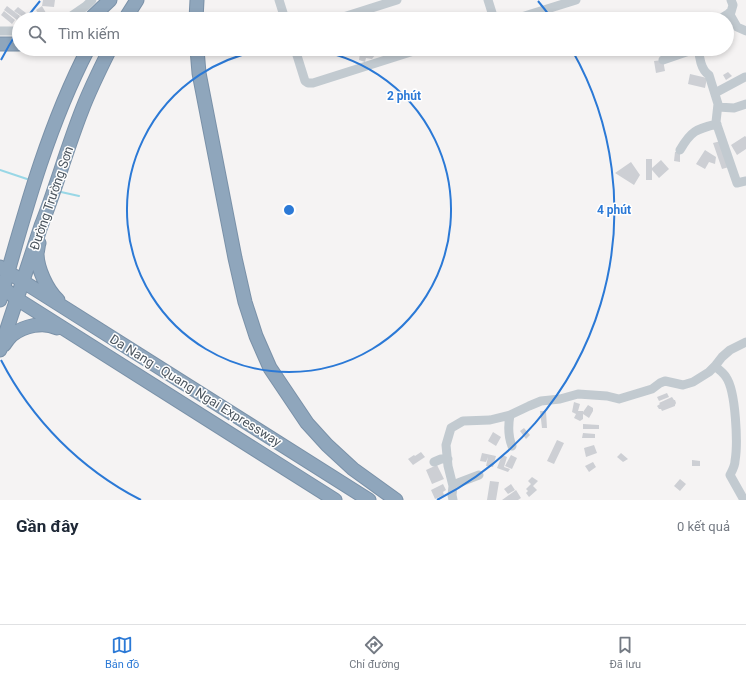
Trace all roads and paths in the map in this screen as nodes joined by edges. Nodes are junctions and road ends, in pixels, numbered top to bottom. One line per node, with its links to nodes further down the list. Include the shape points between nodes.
1 (92, 0): 11 (street)
2 (110, 0): 12 (highway)
3 (115, 0): 13 (highway)
4 (137, 0): 14 (highway)
5 (197, 0): 15 (highway)
6 (279, 0): 16 (street)
7 (397, 0): 17 (street)
8 (488, 0): 18 (street)
9 (576, 0): 19 (street)
10 (731, 0): 20 (street)
11 (77, 12)
12 (97, 12)
13 (107, 12)
14 (129, 12)
15 (196, 12)
16 (283, 12)
17 (359, 12)
18 (492, 12)
19 (537, 12)
20 (731, 12)
21 (734, 22): 24 (street, via 737,27)
22 (0, 31): 23 (street)
23 (12, 31)
24 (746, 31)
25 (0, 44): 26 (highway)
26 (12, 44)
27 (84, 56): 43 (highway, Đường Trường Sơn, via 57,116)
28 (106, 56): 42 (highway, Đường Trường Sơn, via 82,110)
29 (198, 56): 60 (highway, via 235,258 258,342 270,368 307,423 327,446 353,469)
30 (297, 56): 31 (street, via 305,81 313,83)
31 (398, 56)
32 (675, 56): 34 (street)
33 (700, 56): 36 (street)
34 (663, 60)
35 (745, 77): 36 (street)
36 (715, 93): 38 (street)
37 (746, 104): 38 (street, via 734,108)
38 (718, 107): 39 (street)
39 (717, 124): 40 (street, via 698,129 686,139); 41 (street, via 737,183)
40 (680, 150)
41 (746, 182)
42 (48, 208): 44 (highway, Đường Trường Sơn); 47 (highway, via 37,254 46,283 52,294 66,307)
43 (4, 270): 44 (highway, Da Nang - Quang Ngai Expressway); 45 (highway, Đường Trường Sơn)
44 (22, 282): 46 (highway, Đường Trường Sơn); 47 (highway, Da Nang - Quang Ngai Expressway)
45 (1, 291): 46 (highway, Da Nang - Quang Ngai Expressway)
46 (16, 299): 49 (highway, Da Nang - Quang Ngai Expressway); 50 (highway, Đường Trường Sơn)
47 (101, 331): 59 (highway, Da Nang - Quang Ngai Expressway)
48 (746, 342): 51 (street, via 730,350)
49 (92, 346): 50 (highway, via 52,326 41,324 24,328 12,335); 58 (highway, Da Nang - Quang Ngai Expressway)
50 (1, 349)
51 (715, 366): 52 (street, via 693,382 683,385 665,381 652,389 619,399 578,394 541,402); 62 (street, via 727,378 732,391 736,412 736,439 735,461 730,476)
52 (510, 415): 53 (street, via 508,429); 54 (street, via 490,420 463,421 451,428 446,445)
53 (512, 446)
54 (448, 459): 55 (street); 57 (street)
55 (434, 462)
56 (479, 475): 57 (street)
57 (453, 486): 61 (street)
58 (335, 500)
59 (369, 500)
60 (396, 500)
61 (453, 500)
62 (744, 500)

